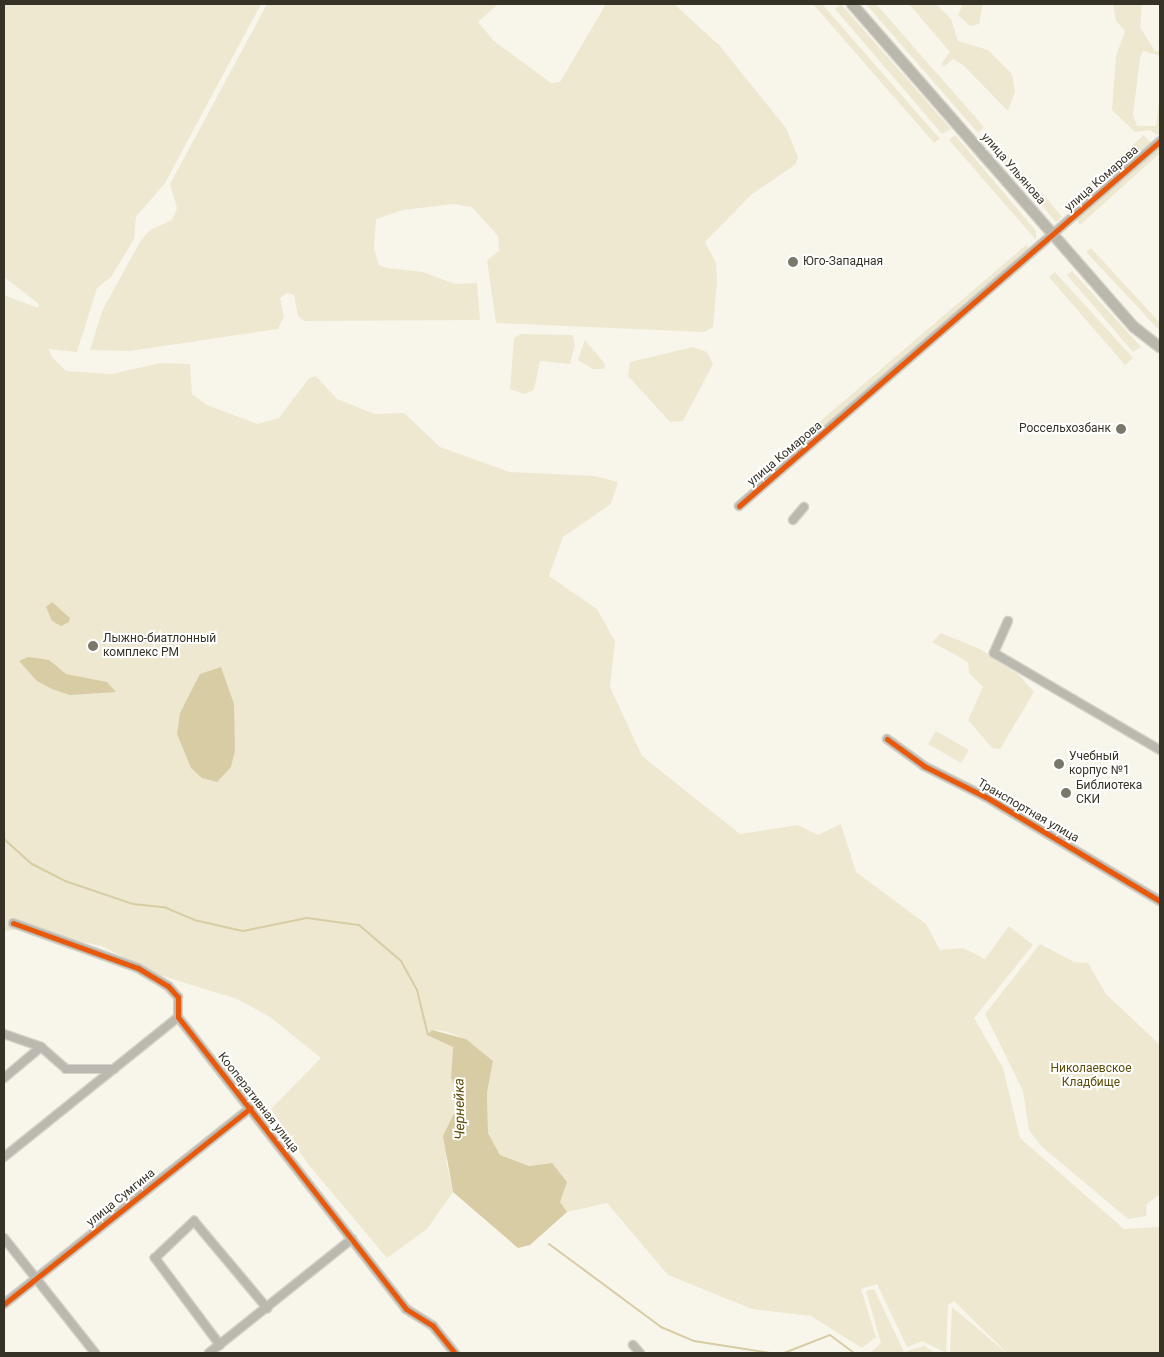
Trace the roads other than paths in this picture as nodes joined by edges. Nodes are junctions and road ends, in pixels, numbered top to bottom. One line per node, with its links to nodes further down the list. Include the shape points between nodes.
1 (852, 4): 3 (main road, улица Ульянова)
2 (1160, 141): 3 (street, улица Комарова)
3 (1054, 236): 4 (main road, улица Ульянова, via 1134,327); 5 (street, улица Комарова)
4 (1160, 347)
5 (739, 506)
6 (804, 507): 7 (street)
7 (793, 520)
8 (1008, 621): 10 (street, via 994,653)
9 (887, 739): 11 (street, Транспортная улица, via 924,766 986,797)
10 (1160, 750)
11 (1160, 901)
12 (12, 923): 13 (street, Кооперативная улица, via 138,968 178,997)
13 (178, 1017): 16 (street); 18 (street, Кооперативная улица)
14 (4, 1034): 15 (street)
15 (41, 1047): 16 (street, via 66,1069); 17 (street)
16 (114, 1069): 19 (street)
17 (4, 1078)
18 (250, 1108): 21 (street, Кооперативная улица); 22 (street, улица Сумгина)
19 (4, 1157)
20 (4, 1238): 22 (street)
21 (352, 1239): 24 (street); 29 (street, Кооперативная улица, via 406,1309 433,1326)
22 (36, 1279): 23 (street, улица Сумгина); 27 (street)
23 (4, 1304)
24 (267, 1308): 25 (street); 25 (street, via 194,1221 155,1258)
25 (220, 1344): 28 (street)
26 (633, 1345): 30 (street)
27 (96, 1353)
28 (209, 1353)
29 (455, 1353)
30 (640, 1353)

